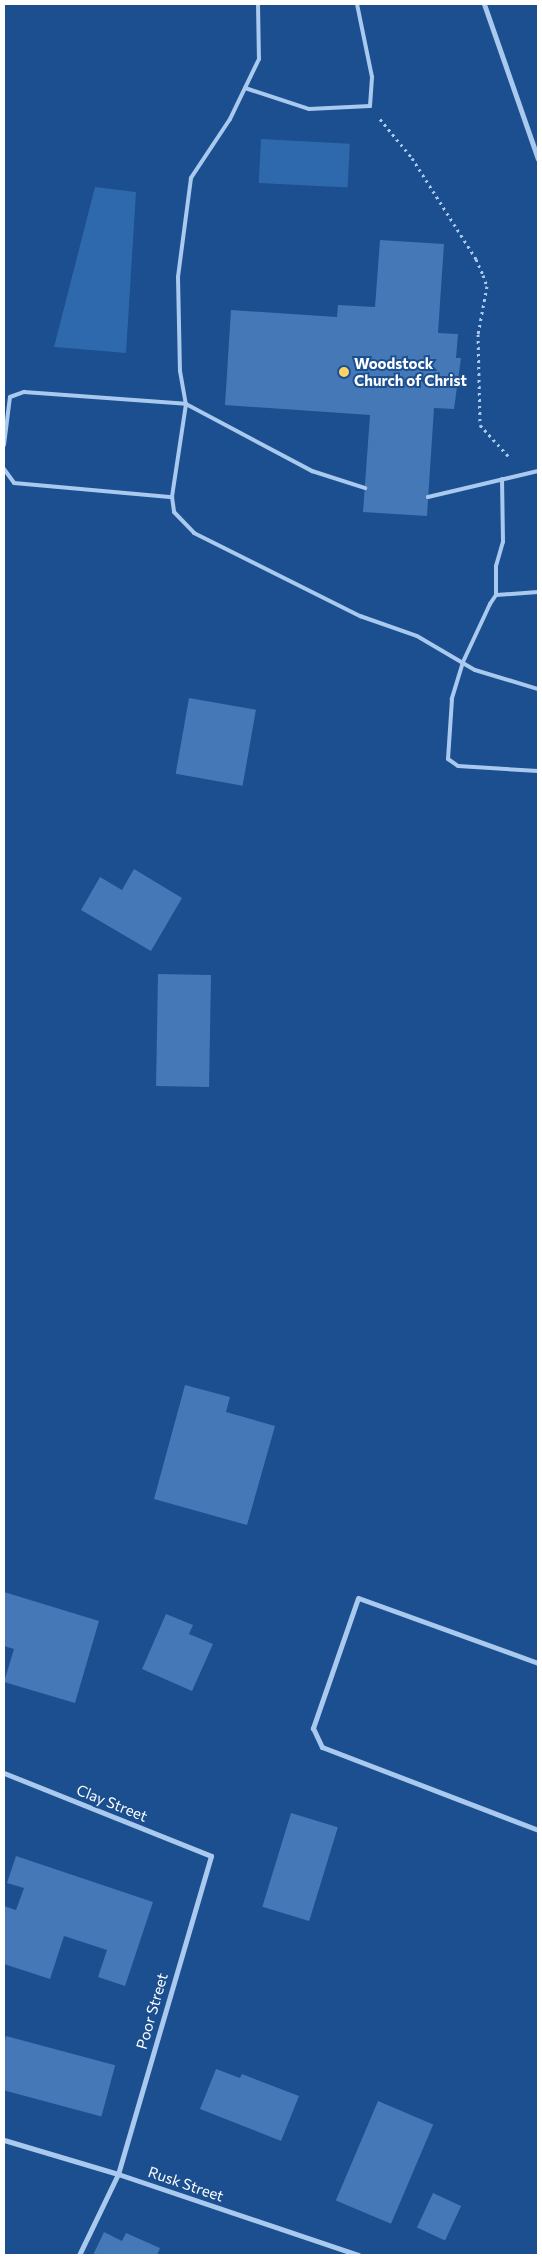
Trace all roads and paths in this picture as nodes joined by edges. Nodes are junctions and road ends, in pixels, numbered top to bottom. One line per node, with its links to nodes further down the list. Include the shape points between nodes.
1 (258, 4): 4 (lane, via 259,58)
2 (357, 4): 5 (lane, via 372,77)
3 (484, 4): 6 (street)
4 (245, 88): 5 (lane, via 309,109); 7 (lane, via 230,118 191,178 178,277 180,371)
5 (370, 106): 11 (path, via 412,158 476,259 487,286 478,334 480,425)
6 (538, 159)
7 (186, 404): 8 (lane, via 24,392 10,397); 13 (lane, via 312,471); 14 (lane)
8 (4, 445)
9 (4, 469): 14 (lane, via 14,483)
10 (538, 471): 11 (lane)
11 (522, 474): 12 (lane)
12 (502, 479): 15 (lane); 17 (lane, via 503,542 496,566)
13 (365, 488)
14 (172, 497): 18 (lane, via 174,512 194,533 360,616 417,636)
15 (428, 497)
16 (538, 592): 17 (lane)
17 (496, 595): 18 (lane)
18 (463, 662): 19 (lane, via 475,670); 20 (lane, via 452,699 448,759 458,766)
19 (538, 689)
20 (538, 771)
21 (538, 1663): 23 (street, via 358,1598 313,1728 322,1747)
22 (4, 1774): 24 (street, Clay Street)
23 (538, 1830)
24 (211, 1856): 26 (street, Poor Street)
25 (4, 2140): 26 (street, Rusk Street)
26 (118, 2174): 27 (street, Poor Street); 28 (street, Rusk Street)
27 (79, 2255)
28 (359, 2255)

